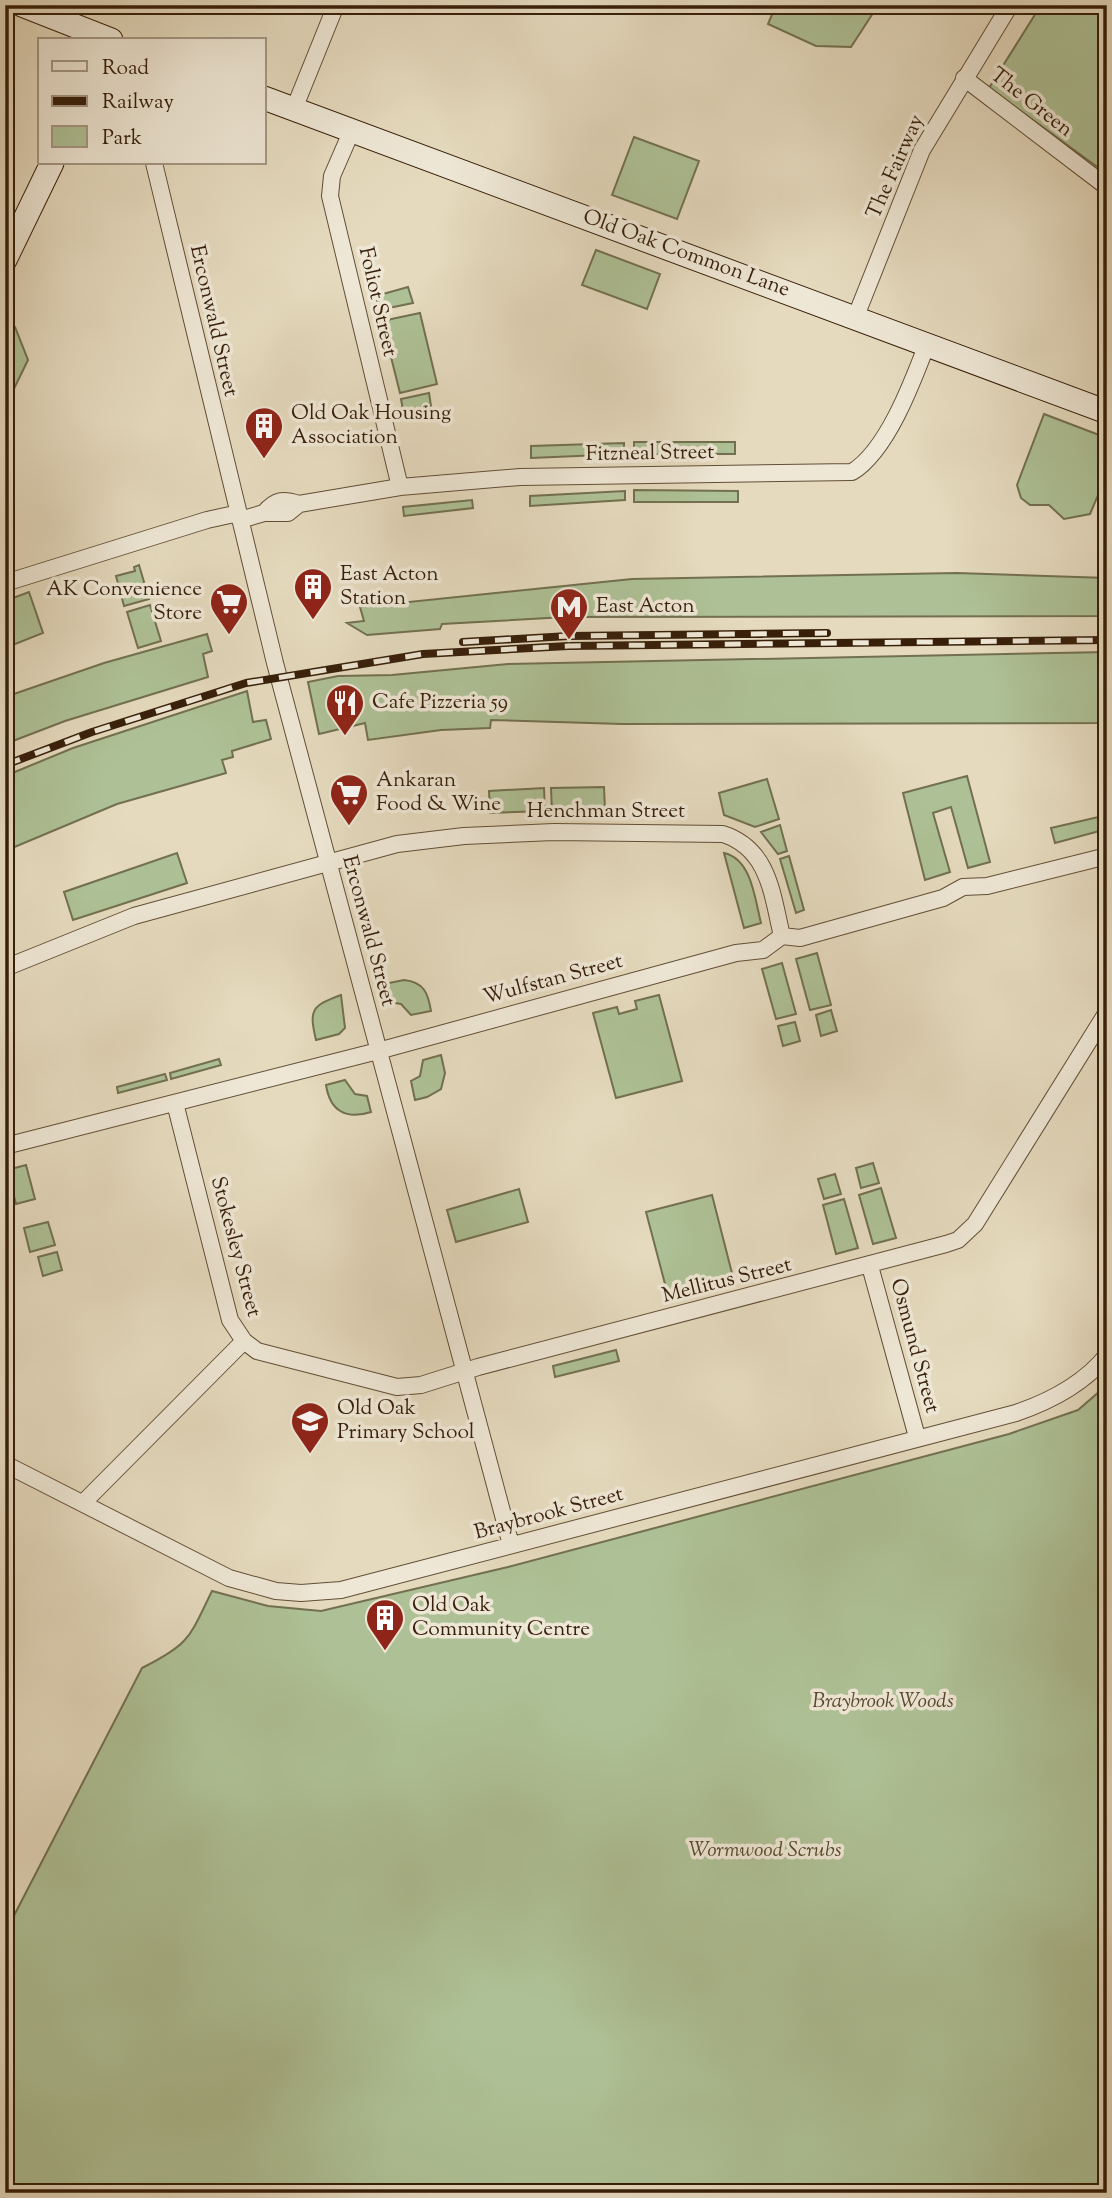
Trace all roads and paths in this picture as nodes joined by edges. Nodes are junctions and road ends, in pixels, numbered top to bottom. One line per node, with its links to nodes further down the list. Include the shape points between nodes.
1 (336, 5): 8 (street)
2 (1008, 6): 6 (street, The Fairway)
3 (31, 9): 4 (street); 5 (street)
4 (55, 38)
5 (103, 38)
6 (964, 78): 12 (street, The Green); 14 (street, The Fairway, via 922,150)
7 (266, 99): 8 (street, Old Oak Common Lane)
8 (294, 109): 9 (street, Old Oak Common Lane)
9 (352, 130): 14 (street, Old Oak Common Lane); 17 (street, Foliot Street, via 332,176 330,197)
10 (52, 164): 13 (street)
11 (154, 164): 18 (street, Erconwald Street)
12 (1107, 187)
13 (5, 260)
14 (856, 316): 15 (street, Old Oak Common Lane)
15 (927, 344): 16 (street, Old Oak Common Lane); 17 (street, Fitzneal Street, via 877,447 852,472 520,477)
16 (1107, 412)
17 (400, 487): 18 (street, Fitzneal Street, via 299,504 275,516)
18 (239, 516): 19 (street, via 167,532); 21 (street, Erconwald Street)
19 (5, 583)
20 (1107, 856): 22 (street, Wulfstan Street, via 987,886 963,887 943,898 800,939)
21 (328, 862): 22 (street, Henchman Street, via 397,844 464,836 629,831 723,834 748,846 763,866); 23 (street, Henchman Street, via 134,916); 25 (street, Erconwald Street)
22 (782, 936): 25 (street, Wulfstan Street, via 763,950 736,953)
23 (5, 968)
24 (1107, 1012): 28 (street, Mellitus Street, via 966,1234)
25 (378, 1051): 26 (street, Wulfstan Street); 31 (street, Erconwald Street)
26 (175, 1102): 27 (street, Wulfstan Street); 29 (street, Stokesley Street, via 230,1320)
27 (5, 1146)
28 (870, 1266): 31 (street, Mellitus Street); 32 (street, Osmund Street)
29 (244, 1341): 31 (street, Mellitus Street, via 257,1351 397,1387); 34 (street, Stokesley Street)
30 (1107, 1355): 32 (street, Braybrook Street, via 1076,1384 1038,1406)
31 (464, 1372): 35 (street, Erconwald Street)
32 (916, 1437): 35 (street, Braybrook Street)
33 (5, 1464): 34 (street, Braybrook Street)
34 (83, 1503): 35 (street, Braybrook Street, via 229,1578 276,1591 341,1590)
35 (511, 1545)

